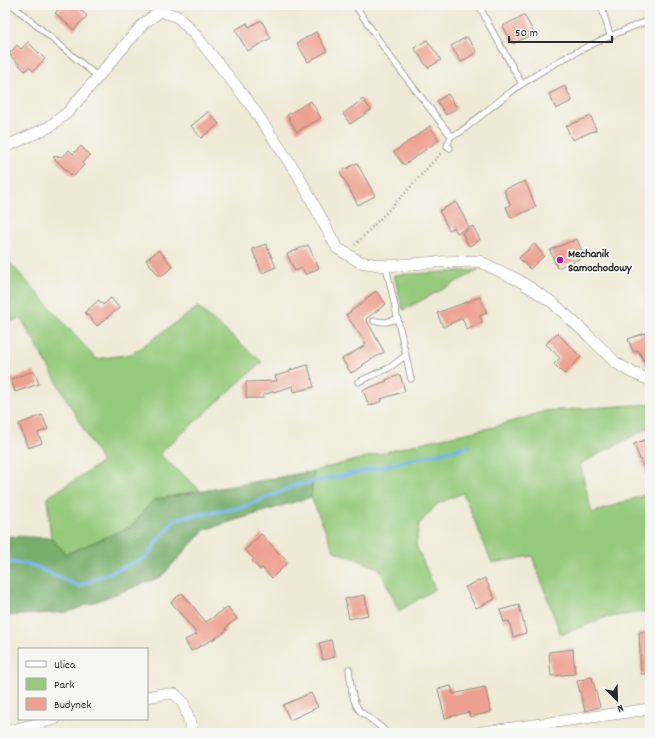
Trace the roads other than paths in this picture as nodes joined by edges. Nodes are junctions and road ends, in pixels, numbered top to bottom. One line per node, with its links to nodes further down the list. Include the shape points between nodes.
1 (12, 5): 8 (lane)
2 (354, 5): 10 (lane)
3 (479, 5): 9 (lane)
4 (601, 5): 7 (lane)
5 (163, 8): 8 (street, via 144,23); 13 (street, via 178,17 197,37 248,101 298,175 337,248 360,262)
6 (650, 20): 7 (lane)
7 (610, 35): 9 (lane, via 571,54)
8 (98, 77): 11 (street, via 68,112 49,127)
9 (522, 84): 10 (lane, via 459,133)
10 (451, 136): 12 (lane)
11 (5, 147)
12 (449, 147)
13 (386, 266): 14 (lane); 18 (street, via 478,261 520,281 553,303 616,363)
14 (397, 319): 15 (lane, via 386,322); 16 (lane)
15 (374, 321)
16 (405, 356): 17 (lane); 19 (lane, via 389,368)
17 (411, 379)
18 (650, 380)
19 (358, 382)
20 (349, 669): 26 (lane, via 357,706)
21 (148, 697): 25 (street, via 175,694 183,702)
22 (650, 709): 27 (street)
23 (51, 720): 24 (street)
24 (5, 732)
25 (193, 733)
26 (388, 733)
27 (476, 733)

